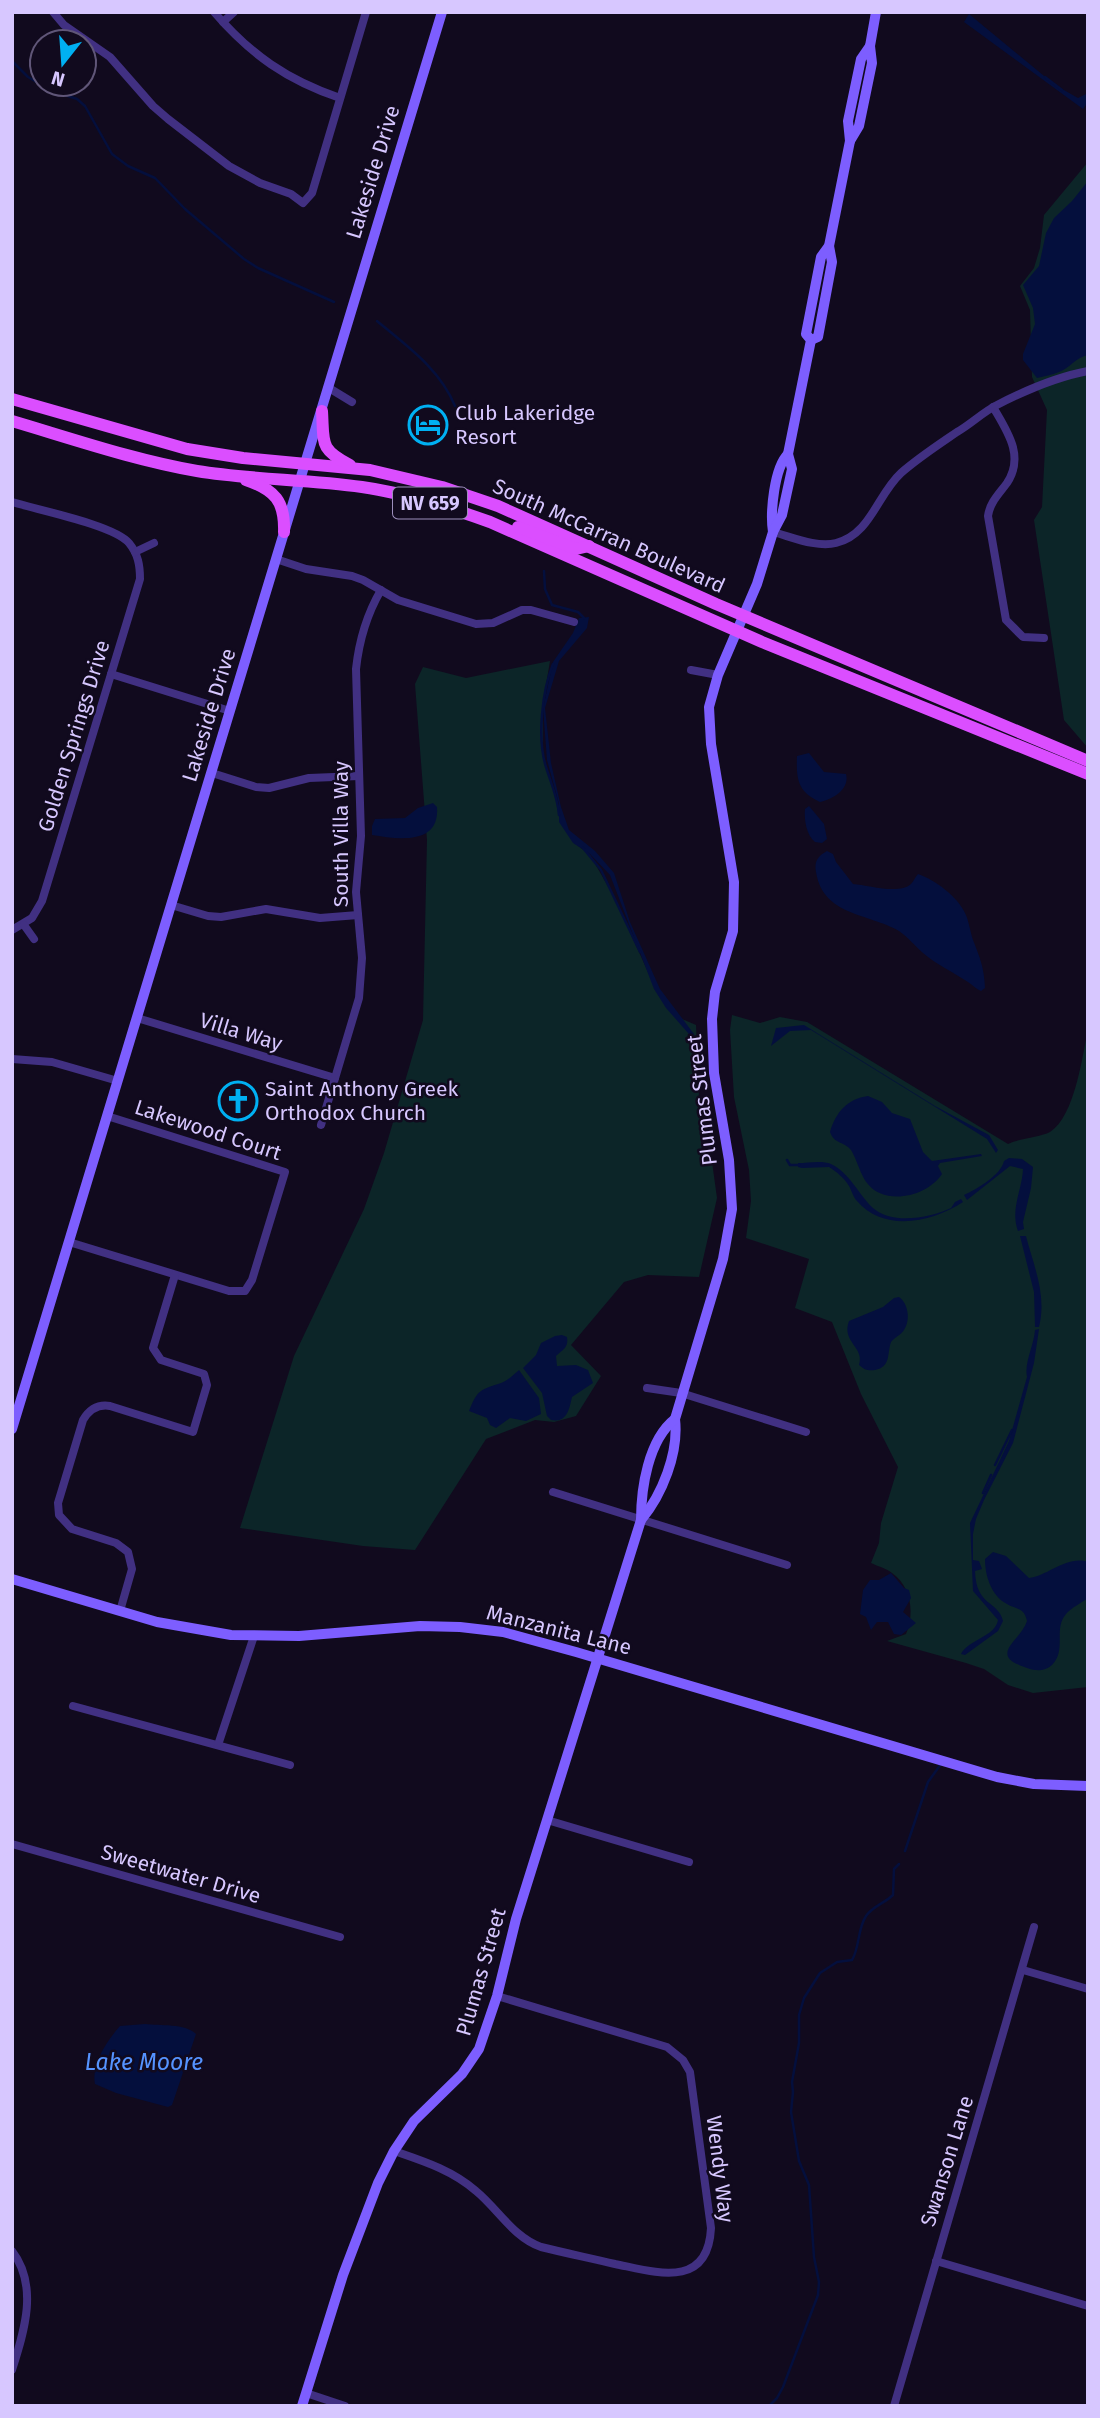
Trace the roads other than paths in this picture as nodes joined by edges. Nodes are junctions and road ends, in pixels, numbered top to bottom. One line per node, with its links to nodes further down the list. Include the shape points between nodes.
1 (52, 12): 8 (street, via 64,26 110,57 153,106 229,166 303,203 312,193)
2 (215, 12): 7 (street)
3 (234, 12): 7 (street)
4 (366, 12): 8 (street)
5 (442, 12): 10 (street, Lakeside Drive)
6 (876, 12): 23 (street, Plumas Street, via 870,46 861,59 848,121 850,141 806,334 811,340 788,454 792,469 782,515)
7 (223, 22): 8 (street, via 275,68)
8 (340, 98)
9 (1088, 371): 13 (street, via 1052,380)
10 (329, 387): 12 (street); 14 (street, Lakeside Drive)
11 (12, 398): 16 (main road, South McCarran Boulevard / NV 659, via 187,449)
12 (352, 402)
13 (993, 407): 23 (street, via 898,475 865,525 844,540 820,544); 32 (street, via 1014,445 1012,474 989,507 988,516 1006,620 1023,637)
14 (322, 411): 16 (street, Lakeside Drive); 17 (main road, via 328,452)
15 (12, 421): 18 (main road, South McCarran Boulevard / NV 659, via 164,464)
16 (305, 463): 17 (main road, South McCarran Boulevard / NV 659); 19 (street, Lakeside Drive)
17 (356, 468): 25 (main road, South McCarran Boulevard / NV 659, via 453,491)
18 (229, 474): 19 (main road, South McCarran Boulevard / NV 659); 22 (main road, via 274,495 283,509)
19 (300, 480): 21 (main road, South McCarran Boulevard / NV 659, via 397,493); 22 (street, Lakeside Drive)
20 (12, 502): 26 (street, via 113,532)
21 (490, 522): 25 (main road, via 516,526 576,549); 31 (main road, South McCarran Boulevard / NV 659)
22 (284, 532): 27 (street, Lakeside Drive)
23 (773, 532): 29 (street, Plumas Street)
24 (154, 543): 26 (street)
25 (589, 546): 29 (main road, South McCarran Boulevard / NV 659)
26 (135, 552): 34 (street, Golden Springs Drive, via 140,579)
27 (276, 559): 28 (street, via 352,576); 36 (street, Lakeside Drive)
28 (381, 590): 30 (street, via 398,600 476,624 531,610); 40 (street, South Villa Way, via 357,660)
29 (743, 615): 31 (street, Plumas Street); 37 (main road, South McCarran Boulevard / NV 659)
30 (573, 622)
31 (736, 630): 35 (street, Plumas Street); 39 (main road, South McCarran Boulevard / NV 659)
32 (1044, 638)
33 (691, 670): 35 (street)
34 (111, 674): 36 (street); 43 (street, Golden Springs Drive, via 42,901)
35 (718, 675): 55 (street, Plumas Street, via 709,707 734,897 733,931 712,1019 714,1073 733,1209 723,1259)
36 (230, 711): 38 (street, Lakeside Drive)
37 (1088, 761)
38 (212, 774): 40 (street, via 269,788 309,778); 41 (street, Lakeside Drive)
39 (1088, 774)
40 (359, 776): 42 (street, South Villa Way)
41 (172, 905): 42 (street, via 221,917 266,909 320,918); 46 (street, Lakeside Drive)
42 (358, 915): 48 (street, South Villa Way, via 359,998)
43 (24, 925): 44 (street); 45 (street)
44 (12, 930)
45 (34, 939)
46 (137, 1018): 48 (street, Villa Way); 49 (street, Lakeside Drive)
47 (12, 1059): 49 (street, via 52,1062)
48 (335, 1078): 51 (street, South Villa Way)
49 (118, 1081): 50 (street, Lakeside Drive)
50 (107, 1116): 52 (street, Lakeside Drive); 53 (street, Lakewood Court, via 285,1172 245,1291 229,1291)
51 (321, 1125)
52 (69, 1242): 53 (street, Lakewood Court); 57 (street, Lakeside Drive)
53 (175, 1275): 63 (street, via 153,1348 161,1360 204,1374 207,1385 193,1433 110,1406 90,1410 58,1503 59,1515 72,1529 116,1543 128,1552 132,1569)
54 (648, 1388): 55 (street)
55 (681, 1393): 56 (street, Plumas Street); 58 (street)
56 (674, 1419): 60 (street, Plumas Street, via 667,1473); 60 (street, Plumas Street, via 648,1463)
57 (12, 1429)
58 (806, 1432)
59 (553, 1492): 60 (street)
60 (641, 1520): 61 (street); 65 (street, Plumas Street)
61 (787, 1565)
62 (12, 1579): 63 (street, Manzanita Lane)
63 (120, 1611): 64 (street, Manzanita Lane, via 179,1627)
64 (254, 1636): 65 (street, Manzanita Lane, via 460,1627 525,1637); 67 (street)
65 (598, 1658): 69 (street, Manzanita Lane, via 997,1777); 70 (street, Plumas Street)
66 (73, 1706): 67 (street)
67 (218, 1745): 68 (street)
68 (290, 1765)
69 (1088, 1786)
70 (547, 1820): 72 (street); 77 (street, Plumas Street)
71 (12, 1844): 74 (street, Sweetwater Drive)
72 (689, 1862)
73 (1034, 1927): 75 (street, Swanson Lane)
74 (340, 1937)
75 (1023, 1970): 76 (street); 80 (street, Swanson Lane)
76 (1088, 1989)
77 (497, 1996): 78 (street, Plumas Street, via 472,2061 414,2121); 78 (street, Wendy Way, via 667,2047 683,2060 690,2072 711,2228 702,2259 685,2271 664,2274 541,2247 523,2238 464,2181)
78 (394, 2151): 83 (street, Plumas Street, via 349,2257)
79 (12, 2251): 82 (street, via 25,2279 27,2302)
80 (936, 2261): 81 (street); 86 (street, Swanson Lane)
81 (1088, 2306)
82 (12, 2370)
83 (306, 2393): 84 (street, Plumas Street); 85 (street)
84 (302, 2406)
85 (345, 2406)
86 (894, 2406)

